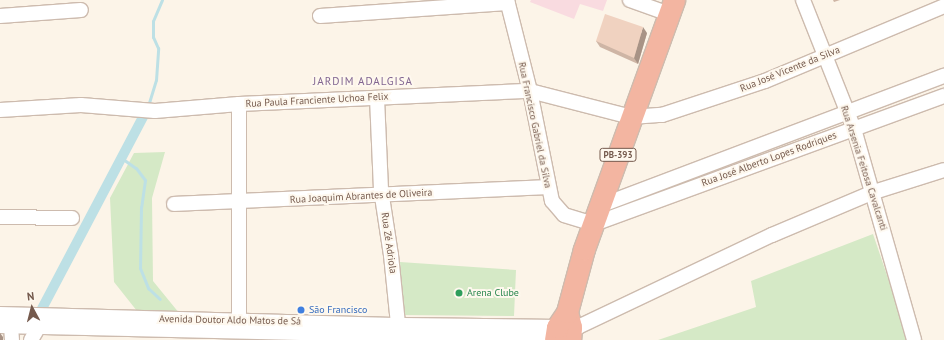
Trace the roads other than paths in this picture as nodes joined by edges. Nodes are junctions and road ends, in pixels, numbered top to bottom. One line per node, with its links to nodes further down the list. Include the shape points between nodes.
1 (803, 0): 9 (street, Rua Arsenia Feitosa Cavalcanti)
2 (507, 2): 8 (street); 11 (street, Rua Francisco Gabriel da Silva)
3 (639, 2): 5 (street)
4 (944, 6): 9 (street, Rua José Vicente da Silva)
5 (671, 7): 17 (highway, PB-393)
6 (81, 10): 7 (street)
7 (0, 16)
8 (320, 16)
9 (824, 55): 16 (street, Rua Arsenia Feitosa Cavalcanti); 17 (street, Rua José Vicente da Silva, via 765,81 702,103 662,115)
10 (944, 76): 16 (street, Rua José Alberto Lopes Rodriques)
11 (530, 91): 13 (street, Rua Paula Franciente Uchoa Felix); 17 (street, Rua Paula Franciente Uchoa Felix); 20 (street, Rua Francisco Gabriel da Silva)
12 (944, 96): 18 (street, Rua José Alberto Lopes Rodriques)
13 (377, 98): 14 (street, Rua Paula Franciente Uchoa Felix); 22 (street, Rua Zé Adriola)
14 (239, 104): 15 (street, Rua Paula Franciente Uchoa Felix, via 155,111 81,105); 23 (street)
15 (0, 110)
16 (847, 111): 18 (street, Rua Arsenia Feitosa Cavalcanti); 25 (street, Rua José Alberto Lopes Rodriques)
17 (631, 117): 25 (highway, PB-393)
18 (854, 129): 21 (street, Rua Arsenia Feitosa Cavalcanti); 28 (street, Rua José Alberto Lopes Rodriques)
19 (944, 170): 21 (street, Avenida Doutor Aldo Matos de Sá)
20 (548, 187): 22 (street, Rua Joaquim Abrantes de Oliveira); 28 (street, Rua Francisco Gabriel da Silva, via 557,210 564,215)
21 (874, 192): 33 (street, Avenida Doutor Aldo Matos de Sá, via 772,235 586,324); 36 (street, Rua Arsenia Feitosa Cavalcanti)
22 (381, 195): 23 (street, Rua Joaquim Abrantes de Oliveira); 34 (street, Rua Zé Adriola)
23 (240, 202): 24 (street, Rua Joaquim Abrantes de Oliveira); 32 (street)
24 (174, 204)
25 (602, 205): 28 (highway, PB-393)
26 (0, 217): 27 (street)
27 (72, 218)
28 (594, 224): 33 (highway, PB-393, via 584,249)
29 (0, 314): 30 (street, Avenida Doutor Aldo Matos de Sá)
30 (13, 323): 31 (street, Avenida Doutor Aldo Matos de Sá); 35 (street)
31 (37, 327): 32 (street, Avenida Doutor Aldo Matos de Sá)
32 (239, 331): 34 (street, Avenida Doutor Aldo Matos de Sá)
33 (562, 331): 34 (street, Avenida Doutor Aldo Matos de Sá)
34 (399, 334)
35 (12, 340)
36 (914, 340)

